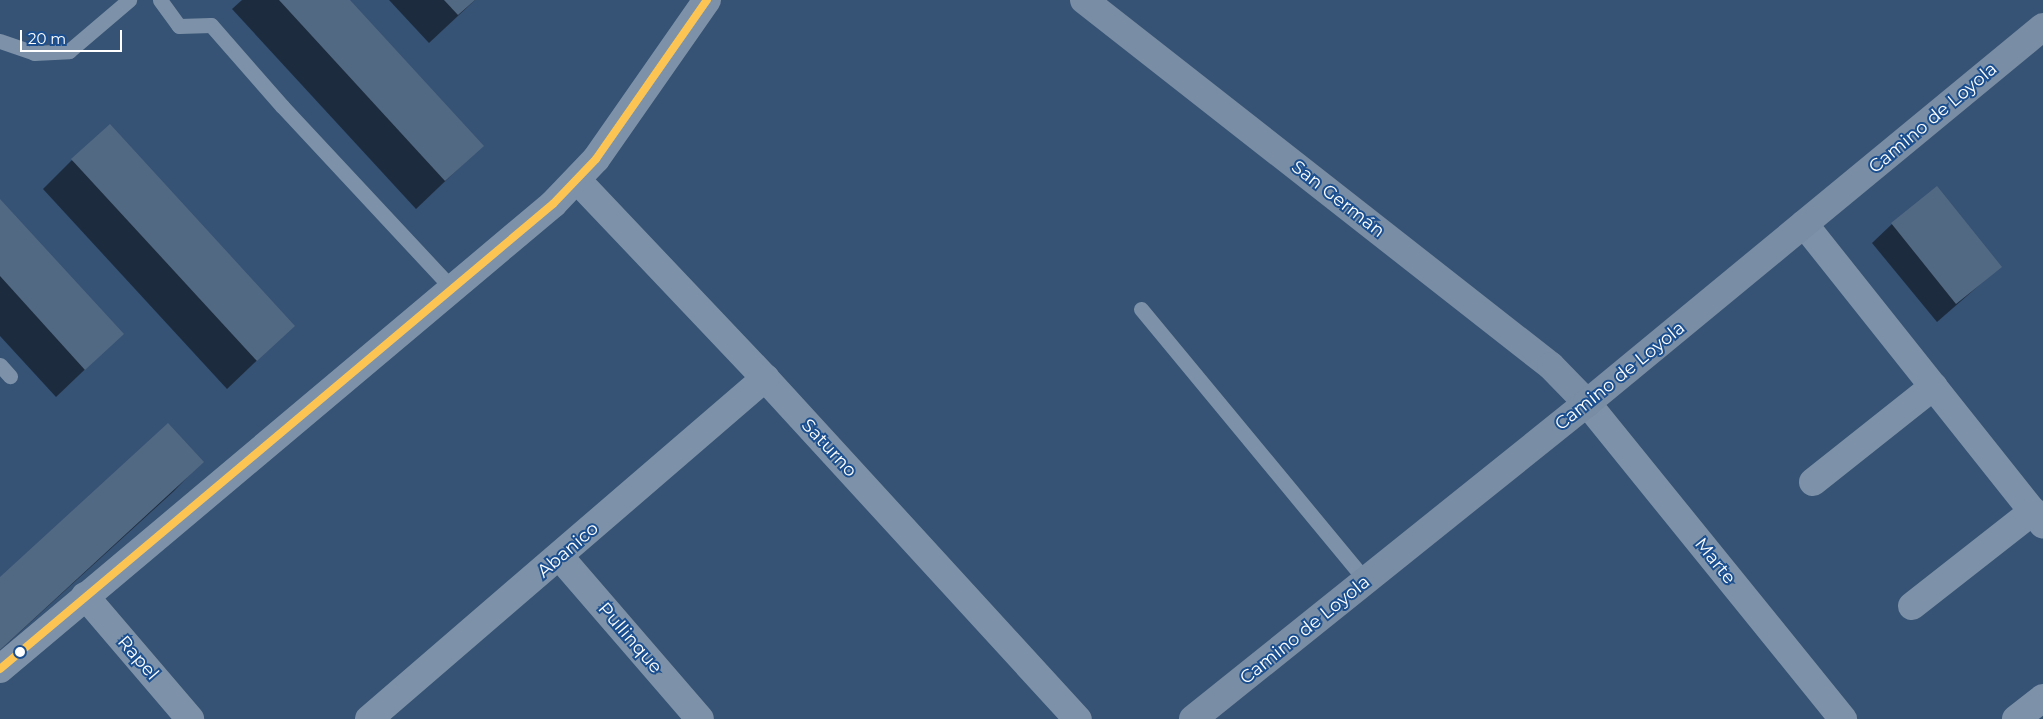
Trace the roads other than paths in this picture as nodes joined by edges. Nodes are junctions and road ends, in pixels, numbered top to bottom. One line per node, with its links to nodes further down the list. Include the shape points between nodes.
1 (129, 0): 6 (lane, via 68,51 34,53)
2 (160, 0): 9 (lane, via 179,26 211,25)
3 (707, 0): 7 (street)
4 (1084, 0): 13 (street, San Germán, via 1551,366)
5 (2043, 27): 8 (street, Camino de Loyola)
6 (0, 41)
7 (578, 180): 9 (street); 11 (street, Saturno)
8 (1804, 224): 12 (street); 13 (street, Camino de Loyola)
9 (451, 287): 18 (street)
10 (1141, 309): 17 (lane)
11 (765, 378): 16 (street, Abanico); 25 (street, Saturno)
12 (1934, 386): 14 (street); 15 (street)
13 (1587, 403): 17 (street, Camino de Loyola); 27 (street, Marte)
14 (1812, 482)
15 (2038, 517): 19 (street)
16 (560, 557): 23 (street, Abanico); 24 (street, Pullinque)
17 (1366, 581): 26 (street, Camino de Loyola)
18 (85, 596): 20 (street); 22 (street, Rapel)
19 (1912, 606)
20 (0, 669)
21 (2043, 698): 28 (street)
22 (190, 719)
23 (370, 719)
24 (700, 719)
25 (1078, 719)
26 (1193, 719)
27 (1843, 719)
28 (2016, 719)

